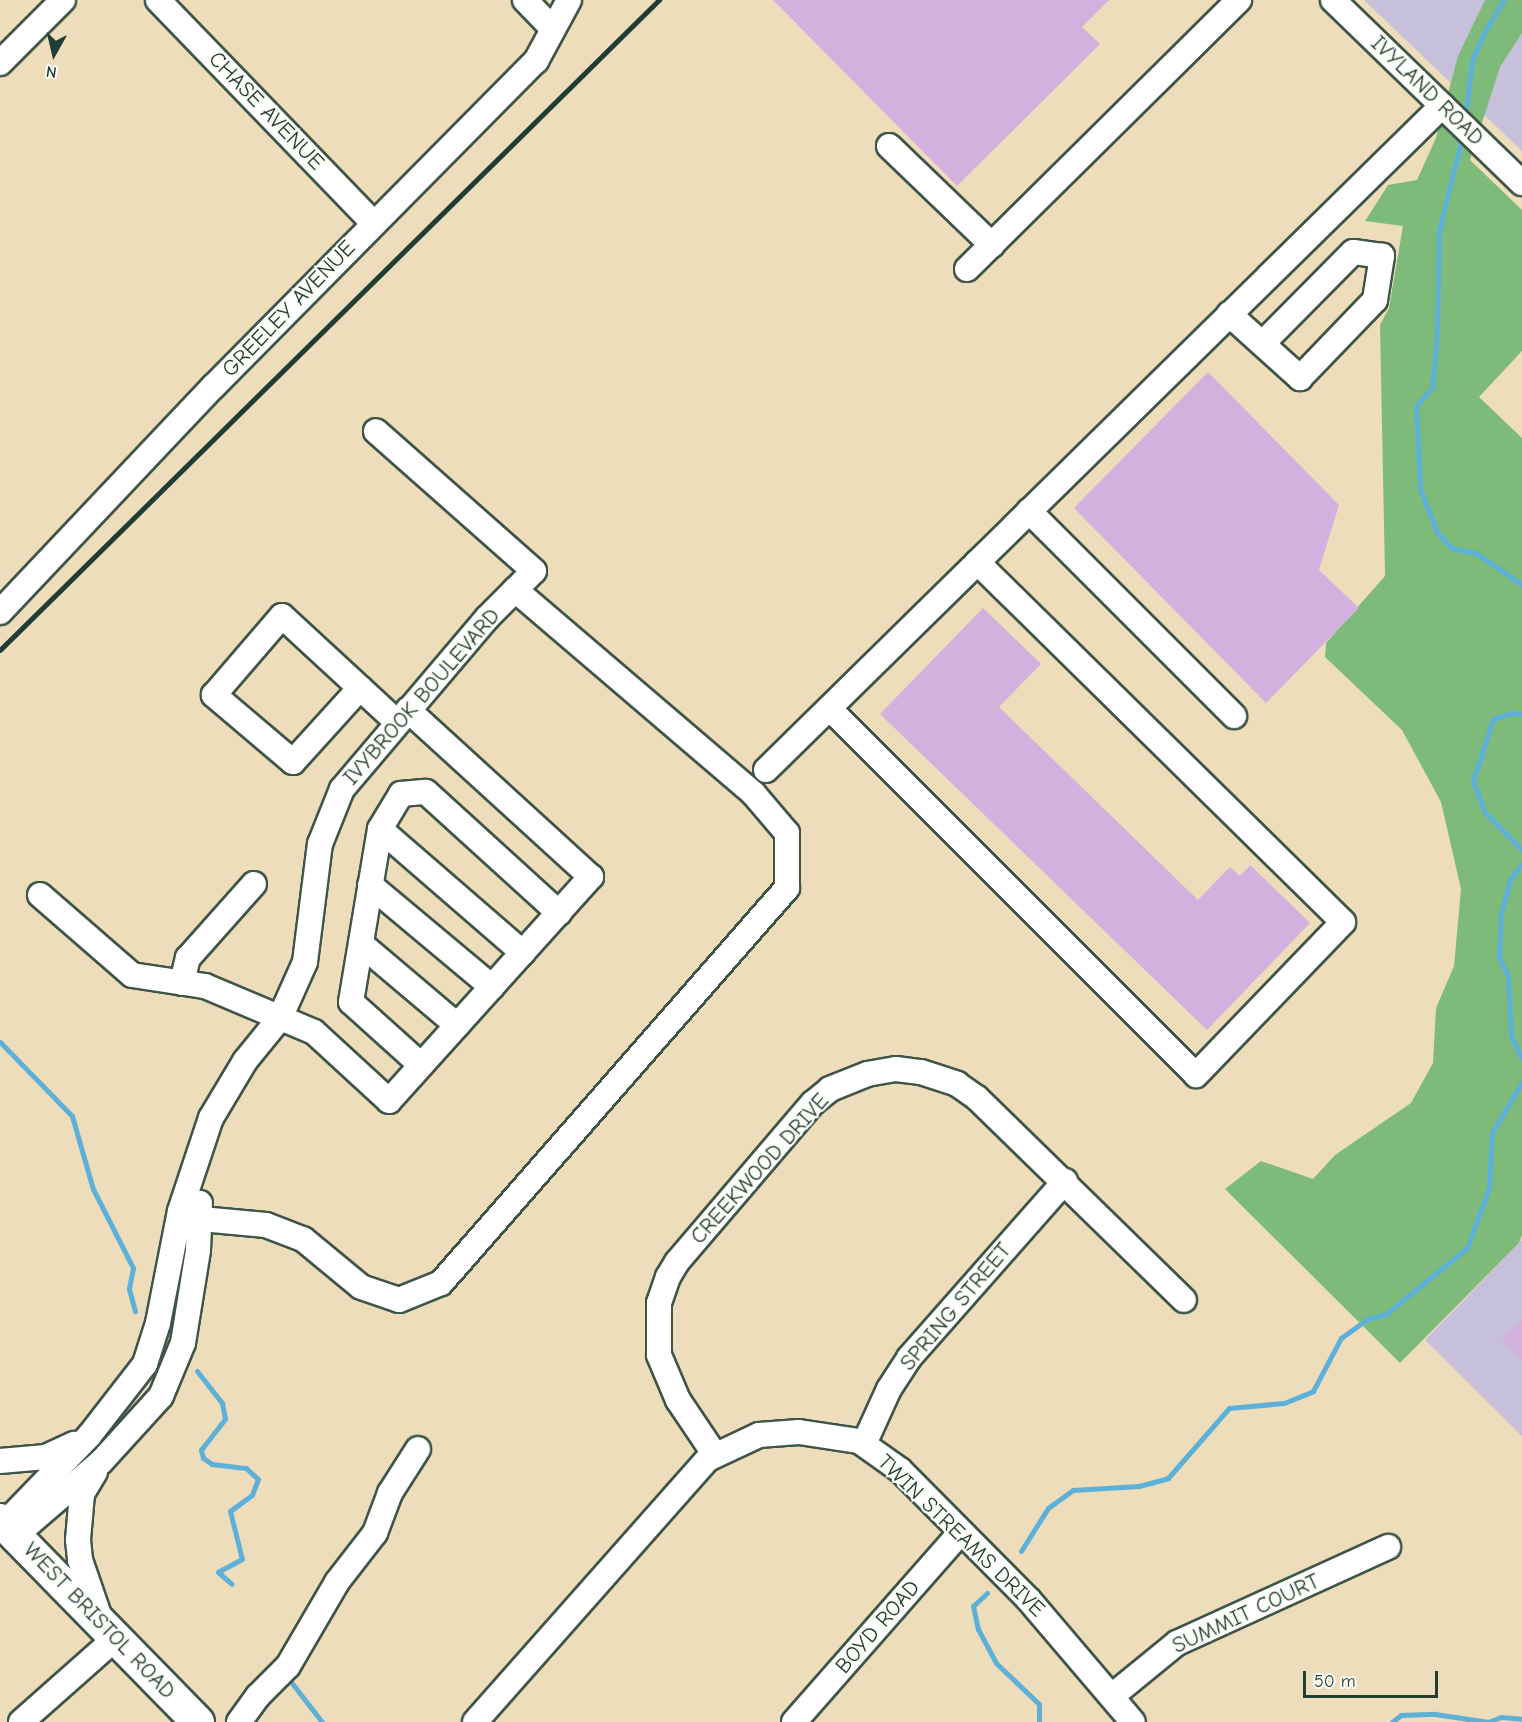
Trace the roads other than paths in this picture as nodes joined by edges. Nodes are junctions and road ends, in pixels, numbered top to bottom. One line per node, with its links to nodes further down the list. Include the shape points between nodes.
1 (63, 0): 8 (street)
2 (158, 0): 12 (street, CHASE AVENUE)
3 (525, 0): 7 (street)
4 (569, 0): 7 (street, GREELEY AVENUE)
5 (1239, 0): 13 (street)
6 (1333, 0): 9 (street, IVYLAND ROAD)
7 (553, 29): 12 (street, GREELEY AVENUE, via 536,61)
8 (0, 63)
9 (1450, 113): 11 (street, IVYLAND ROAD); 15 (street)
10 (889, 146): 13 (street)
11 (1522, 183)
12 (373, 223): 21 (street, GREELEY AVENUE)
13 (992, 245): 14 (street)
14 (967, 269)
15 (1229, 314): 16 (street); 18 (street)
16 (1262, 344): 16 (street, via 1300,378 1375,300 1382,256 1353,252)
17 (376, 431): 20 (street, IVYBROOK BOULEVARD, via 534,572)
18 (1029, 511): 19 (street); 25 (street)
19 (977, 562): 23 (street); 23 (street, via 1343,922 1196,1075)
20 (515, 590): 24 (street, IVYBROOK BOULEVARD); 41 (street, via 753,793 787,833 787,888 441,1283 399,1300 361,1287 303,1239 266,1225)
21 (0, 612)
22 (360, 688): 22 (street, via 282,616 214,694 293,762); 24 (street)
23 (829, 708): 26 (street)
24 (403, 716): 31 (street, via 591,877); 36 (street, IVYBROOK BOULEVARD, via 350,776 326,823 304,962)
25 (1234, 716)
26 (765, 770)
27 (380, 829): 29 (street); 31 (street, via 401,794 426,792); 33 (street)
28 (254, 884): 34 (street, via 188,958)
29 (370, 885): 32 (street); 35 (street)
30 (40, 896): 34 (street, via 132,975)
31 (559, 913): 33 (street)
32 (361, 944): 37 (street); 38 (street, via 351,1002)
33 (523, 953): 35 (street)
34 (182, 983): 36 (street, via 204,986)
35 (492, 987): 37 (street)
36 (280, 1018): 38 (street, via 314,1032 389,1101); 39 (street, IVYBROOK BOULEVARD, via 223,1094)
37 (457, 1025): 38 (street)
38 (421, 1065)
39 (198, 1161): 41 (street, IVYBROOK BOULEVARD); 43 (street, IVYBROOK BOULEVARD, via 170,1248 151,1348 134,1382)
40 (1065, 1181): 42 (street, CREEKWOOD DRIVE); 44 (street, SPRING STREET, via 909,1358 889,1389); 46 (street, CREEKWOOD DRIVE, via 977,1098 940,1077 896,1070 867,1074 821,1096 677,1262 659,1303 657,1329 665,1374 686,1414)
41 (201, 1219): 48 (street, IVYBROOK BOULEVARD, via 183,1343 176,1366 150,1411)
42 (1184, 1300)
43 (89, 1436): 47 (street, via 46,1457); 49 (street, IVYBROOK BOULEVARD)
44 (864, 1444): 46 (street, TWIN STREAMS DRIVE, via 821,1433 783,1432 759,1435); 50 (street, TWIN STREAMS DRIVE, via 900,1470)
45 (418, 1449): 56 (street, via 390,1493 375,1533 337,1582 284,1671)
46 (715, 1455): 57 (street, TWIN STREAMS DRIVE, via 687,1480)
47 (0, 1461)
48 (101, 1462): 49 (street, IVYBROOK BOULEVARD); 52 (street, via 82,1494 78,1540 80,1560)
49 (6, 1526): 52 (main road, WEST BRISTOL ROAD)
50 (961, 1532): 53 (street, TWIN STREAMS DRIVE, via 1029,1600); 58 (street, BOYD ROAD)
51 (1388, 1547): 53 (street, SUMMIT COURT, via 1177,1643)
52 (109, 1630): 54 (street); 55 (main road, WEST BRISTOL ROAD)
53 (1112, 1696): 59 (street, TWIN STREAMS DRIVE)
54 (21, 1722)
55 (198, 1722)
56 (239, 1722)
57 (475, 1722)
58 (794, 1722)
59 (1133, 1722)

